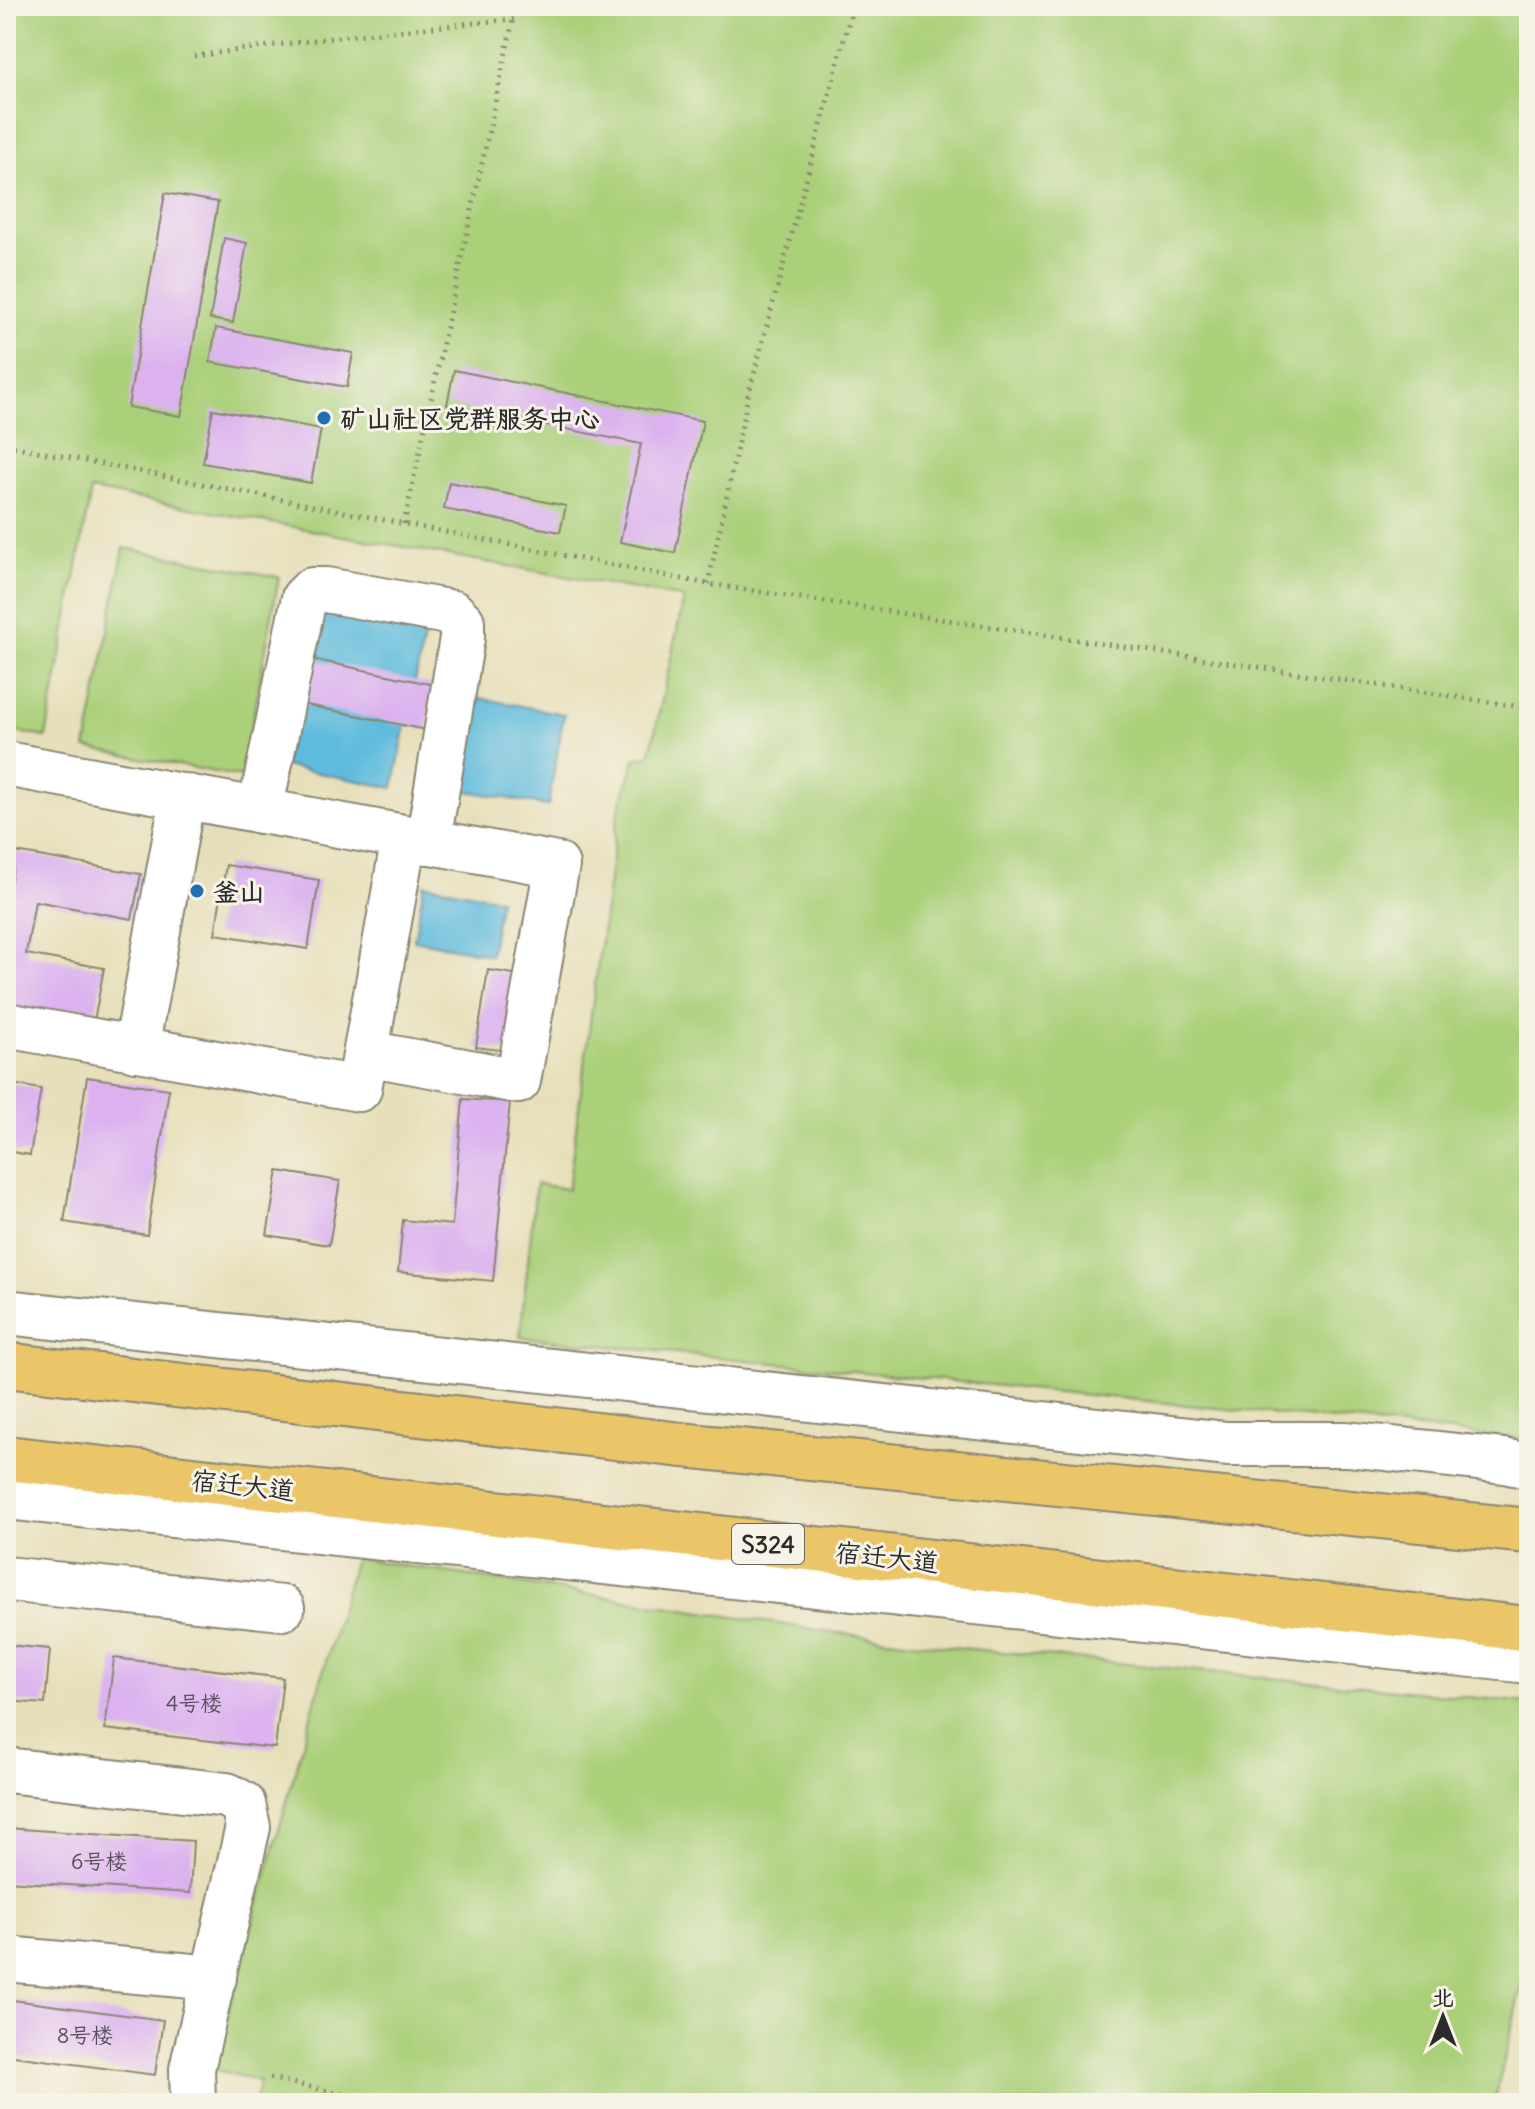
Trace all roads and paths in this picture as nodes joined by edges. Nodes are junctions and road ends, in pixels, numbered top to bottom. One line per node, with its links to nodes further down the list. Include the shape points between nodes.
1 (516, 6): 3 (path)
2 (853, 6): 7 (path, via 748,396)
3 (514, 19): 4 (path); 6 (path)
4 (194, 56)
5 (6, 445): 6 (path)
6 (404, 524): 7 (path)
7 (708, 584): 8 (path)
8 (1529, 708)
9 (6, 764): 10 (lane)
10 (183, 796): 11 (lane); 14 (lane)
11 (260, 811): 12 (lane); 12 (lane, via 304,598 312,590 326,590 453,613 462,622 462,638)
12 (416, 840): 15 (lane); 15 (lane, via 557,865 518,1081)
13 (6, 1025): 14 (lane)
14 (136, 1049): 15 (lane, via 359,1089)
15 (366, 1053)
16 (6, 1312): 19 (lane, via 1227,1444 1347,1444)
17 (6, 1365): 21 (main road, via 682,1445)
18 (6, 1458): 24 (main road, 宿迁大道 / S324)
19 (1529, 1466)
20 (6, 1497): 25 (lane)
21 (1529, 1531)
22 (6, 1579): 23 (lane)
23 (282, 1608)
24 (1529, 1629)
25 (1529, 1661)
26 (6, 1770): 28 (lane, via 227,1795 243,1804 248,1827)
27 (6, 1959): 28 (lane)
28 (214, 1978): 31 (lane, via 192,2069)
29 (1529, 2077): 33 (path)
30 (270, 2078): 32 (path)
31 (193, 2103)
32 (381, 2103)
33 (1523, 2103)

